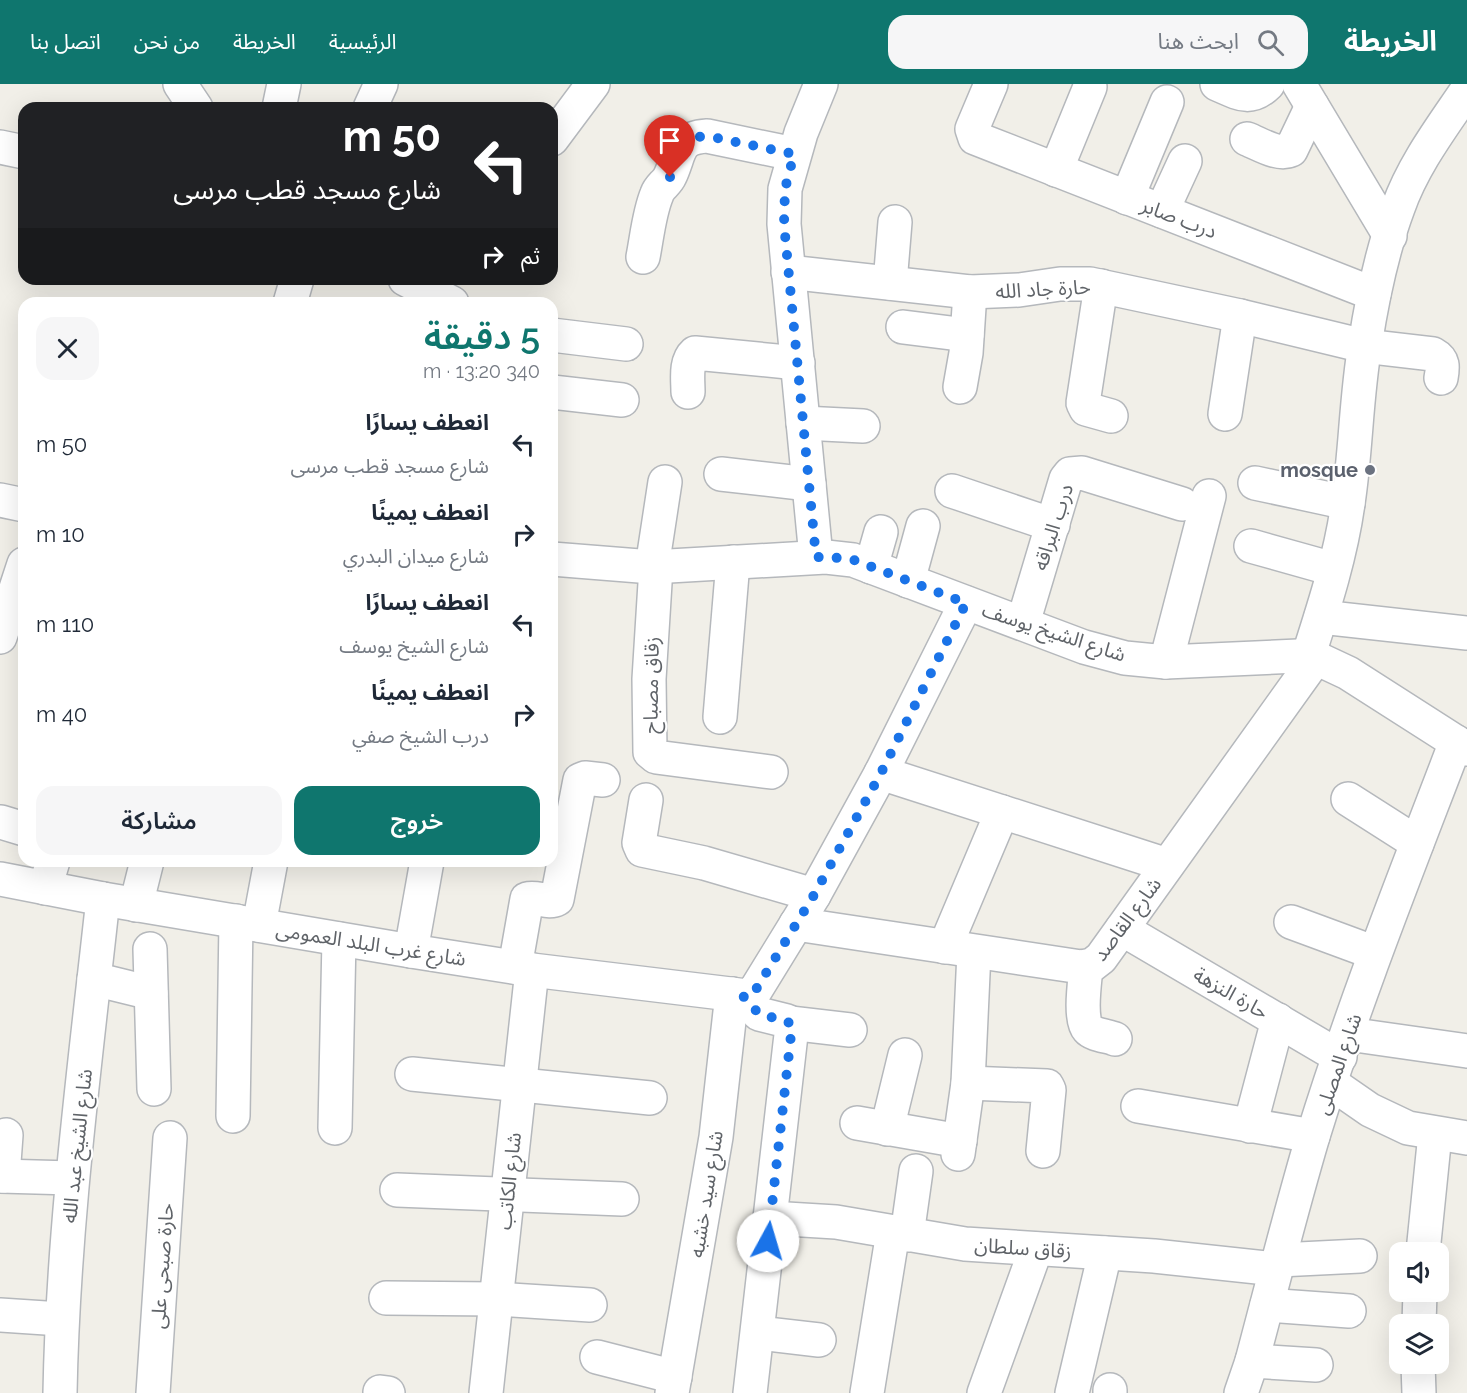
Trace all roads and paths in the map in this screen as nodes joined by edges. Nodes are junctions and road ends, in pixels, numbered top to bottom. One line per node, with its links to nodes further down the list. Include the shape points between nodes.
1 (180, 84): 12 (street)
2 (284, 84): 13 (street)
3 (381, 84): 14 (street)
4 (594, 84): 16 (street, via 581,108)
5 (821, 84): 21 (street)
6 (991, 84): 23 (street, درب صابر, via 972,129 975,138)
7 (1217, 84): 8 (street, via 1249,95)
8 (1268, 84)
9 (1090, 87): 23 (street)
10 (1467, 90): 17 (street, شارع القاصد)
11 (1305, 95): 18 (street, via 1291,150 1280,152); 27 (street)
12 (192, 102)
13 (280, 102)
14 (373, 102)
15 (1167, 102): 24 (street)
16 (558, 135)
17 (1454, 135): 27 (street, شارع القاصد, via 1409,181)
18 (1247, 140)
19 (0, 147): 20 (street)
20 (18, 151)
21 (794, 154): 28 (street, via 707,136 696,136 686,142 678,150 670,177 657,193); 29 (street, via 785,189)
22 (1185, 161): 25 (street)
23 (1056, 170): 24 (street, درب صابر)
24 (1127, 198): 25 (street, درب صابر)
25 (1162, 211): 34 (street, درب صابر)
26 (895, 222): 30 (street)
27 (1390, 236): 34 (street, شارع القاصد)
28 (643, 257)
29 (788, 272): 30 (street, حارة جاد الله); 42 (street)
30 (890, 283): 33 (street, حارة جاد الله)
31 (417, 285): 35 (street)
32 (1101, 286): 33 (street, حارة جاد الله, via 1075,283); 36 (street, حارة جاد الله); 49 (street, via 1083,403 1086,410)
33 (970, 292): 38 (street)
34 (1374, 294): 41 (street, شارع القاصد)
35 (442, 297)
36 (1240, 316): 41 (street, حارة جاد الله); 48 (street)
37 (903, 327): 38 (street)
38 (967, 335): 44 (street)
39 (558, 336): 40 (street)
40 (626, 344)
41 (1364, 346): 43 (street, حارة جاد الله, via 1433,354 1441,361); 58 (street, شارع القاصد)
42 (798, 363): 45 (street, via 695,353 689,363); 50 (street)
43 (1441, 378)
44 (960, 387)
45 (688, 392)
46 (558, 393): 47 (street)
47 (622, 400)
48 (1225, 414)
49 (1111, 416)
50 (803, 423): 51 (street); 55 (street)
51 (863, 426)
52 (721, 474): 55 (street)
53 (665, 482): 67 (street)
54 (1255, 483): 58 (street)
55 (809, 484): 64 (street)
56 (952, 491): 60 (street)
57 (0, 500): 59 (street)
58 (1348, 503): 69 (street, شارع القاصد)
59 (18, 504)
60 (1053, 525): 74 (street, درب البراقه); 78 (street, درب البراقه, via 1066,479 1076,472 1196,500)
61 (923, 526): 70 (street)
62 (881, 532): 68 (street)
63 (1251, 546): 69 (street)
64 (816, 557): 66 (street, شارع الشيخ يوسف); 68 (street, شارع الشيخ يوسف, via 840,558)
65 (558, 559): 67 (street, شارع الشيخ يوسف)
66 (733, 562): 67 (street, شارع الشيخ يوسف); 79 (street)
67 (654, 567): 81 (street, زقاق مصباح, via 650,752)
68 (871, 567): 70 (street, شارع الشيخ يوسف)
69 (1333, 569): 73 (street, شارع القاصد)
70 (908, 581): 72 (street, شارع الشيخ يوسف)
71 (18, 582): 76 (street)
72 (966, 603): 74 (street, شارع الشيخ يوسف); 82 (street)
73 (1321, 616): 75 (street); 77 (street, شارع القاصد)
74 (1023, 623): 78 (street, شارع الشيخ يوسف, via 1104,653)
75 (1467, 633)
76 (0, 637)
77 (1312, 658): 78 (street, شارع الشيخ يوسف); 80 (street, شارع الشيخ يوسف, via 1348,673); 89 (street, شارع القاصد)
78 (1166, 662)
79 (720, 717)
80 (1462, 746): 87 (street, شارع المصلى)
81 (771, 772)
82 (881, 773): 86 (street); 95 (street)
83 (603, 780): 88 (street, via 580,780)
84 (1348, 799): 87 (street)
85 (646, 800): 95 (street, via 639,843 642,850 704,863)
86 (1002, 812): 89 (street); 104 (street)
87 (1417, 843): 106 (street, شارع المصلى)
88 (560, 845): 108 (street, شارع الكاتب, via 557,899 526,901)
89 (1167, 865): 101 (street, شارع القاصد)
90 (145, 867): 97 (street)
91 (269, 867): 99 (street)
92 (420, 867): 105 (street)
93 (49, 875): 94 (street, شارع غرب البلد العمومى); 96 (street, شارع غرب البلد العمومى)
94 (0, 879)
95 (814, 895): 100 (street)
96 (103, 899): 97 (street, شارع غرب البلد العمومى); 109 (street, شارع الشيخ عبد الله)
97 (136, 904): 99 (street, شارع غرب البلد العمومى)
98 (1291, 922): 106 (street)
99 (248, 923): 102 (street, شارع غرب البلد العمومى); 125 (street)
100 (796, 924): 104 (street, شارع القاصد); 111 (street, via 755,991)
101 (1122, 929): 107 (street, شارع القاصد, via 1097,962); 112 (street, حارة النزهة)
102 (339, 939): 105 (street, شارع غرب البلد العمومى); 127 (street)
103 (150, 949): 110 (street)
104 (959, 950): 107 (street, شارع القاصد); 120 (street)
105 (411, 951): 108 (street, شارع غرب البلد العمومى)
106 (1375, 953): 118 (street, شارع المصلى)
107 (1086, 967): 115 (street, via 1086,1026)
108 (523, 968): 111 (street, شارع غرب البلد العمومى); 121 (street, شارع الكاتب)
109 (94, 979): 110 (street); 135 (street, شارع الشيخ عبد الله)
110 (151, 993): 122 (street)
111 (737, 995): 113 (street, via 759,1014); 159 (street, شارع سيد خشبه)
112 (1278, 1020): 118 (street, حارة النزهة); 126 (street)
113 (790, 1023): 114 (street); 139 (street)
114 (850, 1030)
115 (1115, 1039)
116 (1467, 1051): 118 (street)
117 (905, 1055): 120 (street, via 872,1126 959,1148)
118 (1340, 1058): 129 (street, شارع المصلى); 130 (street, حارة النزهة, via 1388,1120)
119 (412, 1074): 121 (street)
120 (968, 1083): 132 (street, via 1047,1086)
121 (520, 1084): 123 (street); 137 (street, شارع الكاتب)
122 (154, 1089)
123 (650, 1098)
124 (1138, 1106): 126 (street)
125 (233, 1116)
126 (1250, 1126): 129 (street)
127 (335, 1128)
128 (6, 1135): 134 (street)
129 (1313, 1136): 145 (street, شارع المصلى)
130 (1451, 1136): 141 (street)
131 (170, 1138): 161 (street, حارة صبحى على)
132 (1043, 1151)
133 (916, 1171): 140 (street)
134 (1, 1176): 135 (street)
135 (72, 1178): 152 (street, شارع الشيخ عبد الله)
136 (397, 1190): 137 (street)
137 (508, 1193): 138 (street); 147 (street, شارع الكاتب)
138 (622, 1199)
139 (770, 1218): 140 (street, زقاق سلطان, via 836,1222); 153 (street)
140 (900, 1234): 142 (street, زقاق سلطان); 164 (street)
141 (1425, 1242)
142 (1036, 1249): 143 (street, زقاق سلطان); 165 (street)
143 (1105, 1253): 145 (street, زقاق سلطان); 166 (street)
144 (1360, 1256): 145 (street, زقاق سلطان)
145 (1277, 1264): 149 (street, شارع المصلى)
146 (386, 1298): 147 (street)
147 (496, 1299): 148 (street); 162 (street, شارع الكاتب)
148 (590, 1305)
149 (1267, 1305): 150 (street); 156 (street, شارع المصلى)
150 (1349, 1311)
151 (0, 1315): 152 (street)
152 (61, 1319): 160 (street, شارع الشيخ عبد الله)
153 (758, 1333): 154 (street); 163 (street)
154 (819, 1340)
155 (597, 1358): 159 (street)
156 (1252, 1360): 157 (street); 167 (street, شارع المصلى)
157 (1316, 1365)
158 (1418, 1374): 168 (street)
159 (674, 1385)
160 (60, 1393)
161 (153, 1393)
162 (486, 1393)
163 (750, 1393)
164 (867, 1393)
165 (984, 1393)
166 (1072, 1393)
167 (1240, 1393)
168 (1419, 1393)

